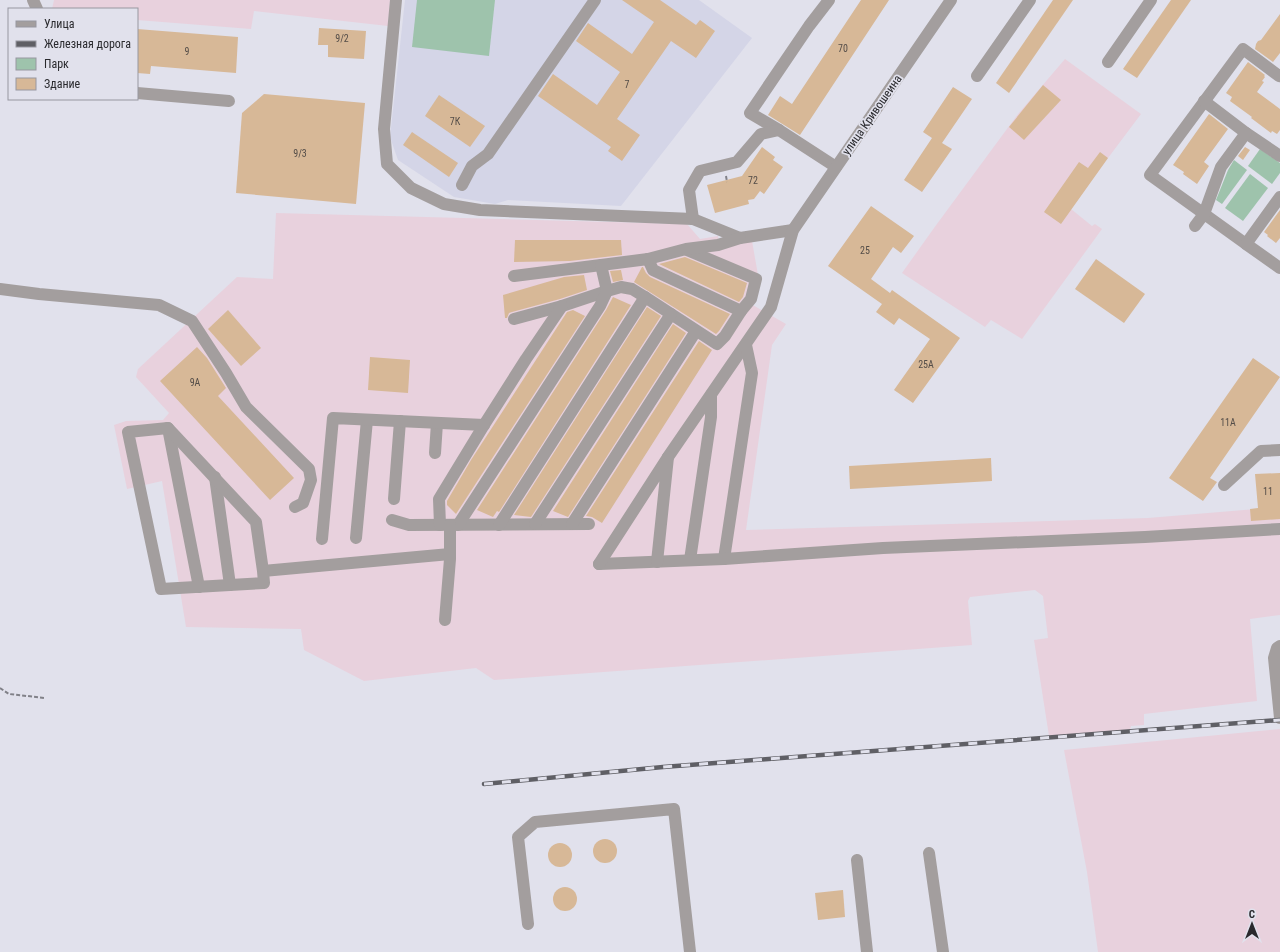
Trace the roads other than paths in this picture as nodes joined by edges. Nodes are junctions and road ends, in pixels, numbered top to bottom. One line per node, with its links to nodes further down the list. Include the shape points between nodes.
1 (396, 0): 20 (street, via 384,130 387,164 411,188 444,204 480,210)
2 (595, 0): 17 (street, via 488,154 472,166)
3 (829, 0): 13 (street, via 750,113)
4 (951, 0): 16 (street, улица Кривошеина)
5 (1030, 0): 8 (street)
6 (1151, 0): 7 (street)
7 (1108, 62)
8 (977, 76)
9 (1280, 76): 12 (street, via 1243,49)
10 (138, 93): 11 (street)
11 (229, 101)
12 (1204, 101): 14 (street); 19 (street, via 1150,175)
13 (778, 130): 16 (street); 20 (street, via 761,134 736,162 700,171 689,190)
14 (1246, 133): 15 (street); 19 (street, via 1221,167)
15 (1280, 156)
16 (836, 167): 22 (street, улица Кривошеина)
17 (462, 185)
18 (1280, 197): 24 (street)
19 (1204, 214): 21 (street); 24 (street)
20 (693, 219): 23 (street)
21 (1195, 226)
22 (793, 230): 23 (street); 38 (street, улица Кривошеина, via 772,307)
23 (740, 238): 25 (street, via 718,245)
24 (1246, 244): 28 (street)
25 (686, 250): 26 (street); 34 (street, via 756,279 751,299)
26 (648, 259): 27 (street); 34 (street, via 653,270)
27 (601, 265): 29 (street); 31 (street)
28 (1280, 268)
29 (514, 276)
30 (0, 289): 51 (street, via 159,305 192,321 246,407 309,469 311,480 303,503)
31 (607, 291): 32 (street, via 621,287 632,289); 33 (street); 56 (street, via 600,306)
32 (645, 297): 35 (street); 57 (street)
33 (562, 306): 36 (street); 43 (street)
34 (740, 310): 37 (street, via 725,336 717,344)
35 (671, 314): 37 (street); 53 (street)
36 (514, 319)
37 (696, 330): 54 (street)
38 (746, 345): 39 (street, улица Кривошеина); 62 (street, via 752,373)
39 (711, 395): 47 (street, улица Кривошеина); 63 (street, via 711,417)
40 (367, 420): 41 (street); 59 (street); 60 (street, via 333,418)
41 (400, 421): 42 (street); 50 (street)
42 (437, 423): 43 (street); 46 (street)
43 (484, 425): 56 (street, via 439,499)
44 (168, 428): 48 (street); 67 (street); 67 (street, via 128,432 161,589)
45 (1280, 450): 49 (street, via 1261,452)
46 (435, 453)
47 (668, 457): 64 (street); 64 (street, улица Кривошеина, via 599,564)
48 (215, 477): 65 (street, via 256,522); 66 (street)
49 (1224, 485)
50 (394, 499)
51 (296, 507)
52 (392, 520): 56 (street, via 409,525)
53 (535, 524): 54 (street); 57 (street)
54 (572, 524): 55 (street)
55 (589, 524)
56 (449, 525): 57 (street); 61 (street)
57 (499, 525)
58 (1280, 529): 62 (street, via 883,548)
59 (356, 538)
60 (322, 539)
61 (450, 554): 65 (street); 68 (street)
62 (724, 559): 63 (street)
63 (690, 560): 64 (street)
64 (657, 562)
65 (263, 571): 66 (street, via 264,583)
66 (230, 585): 67 (street)
67 (199, 587)
68 (445, 620)
69 (1280, 646): 70 (street, via 1274,658)
70 (1280, 718)
71 (929, 853): 76 (street)
72 (857, 860): 75 (street)
73 (528, 924): 74 (street, via 518,837 534,822 674,809)
74 (690, 952)
75 (867, 952)
76 (943, 952)

